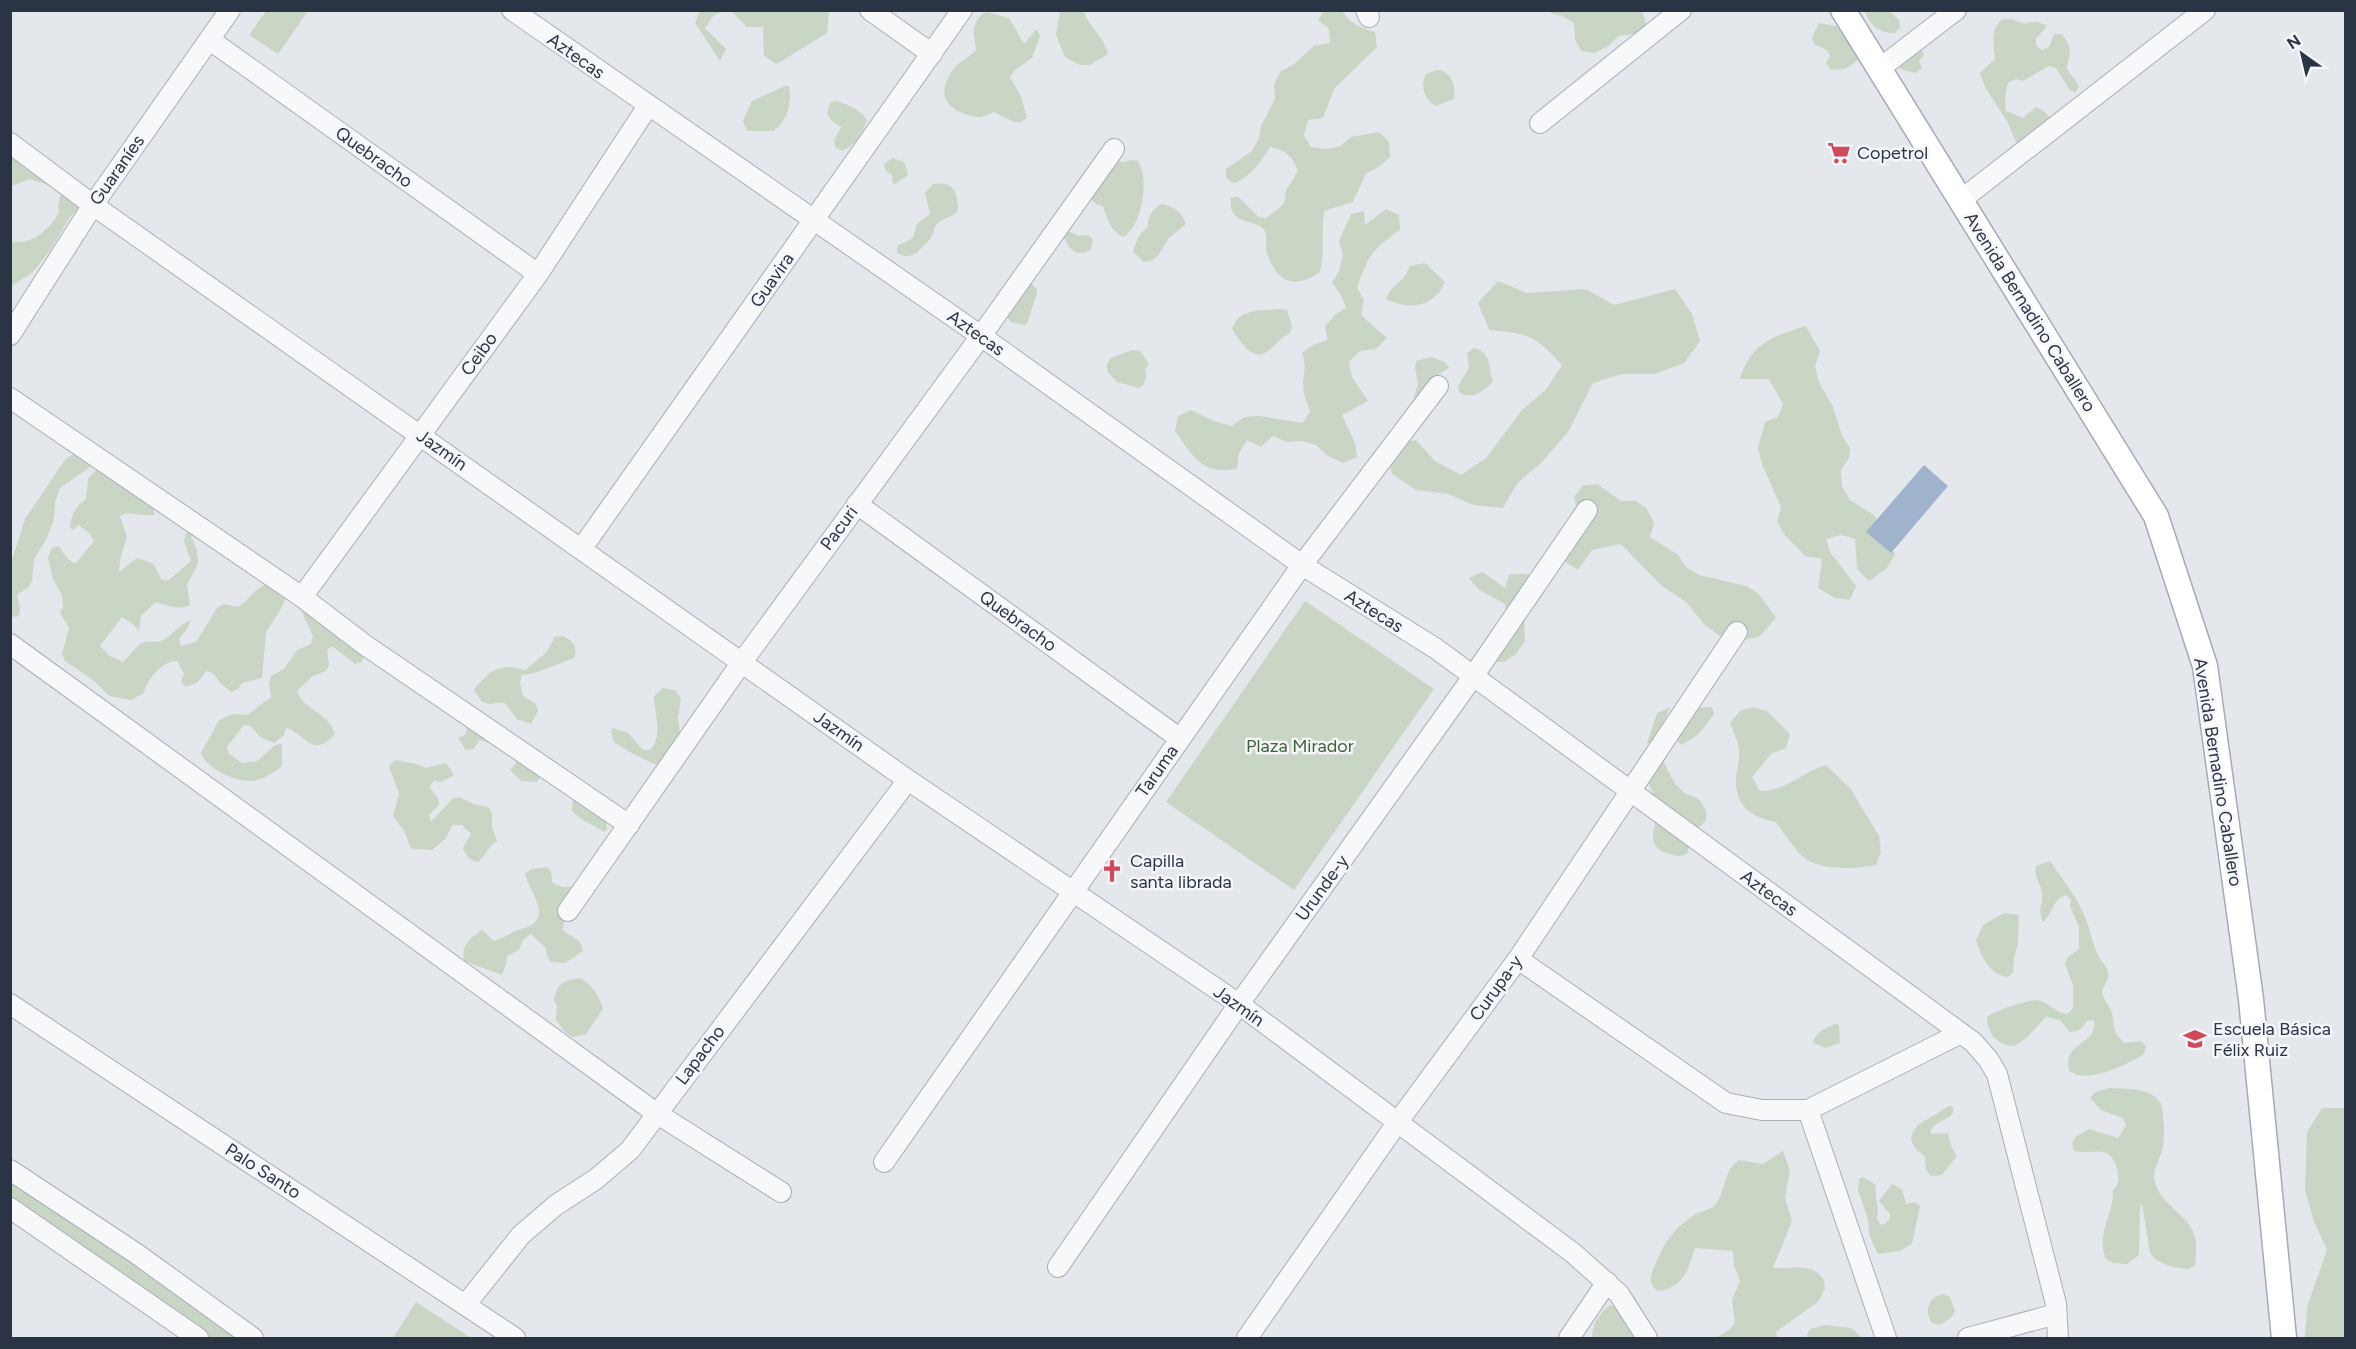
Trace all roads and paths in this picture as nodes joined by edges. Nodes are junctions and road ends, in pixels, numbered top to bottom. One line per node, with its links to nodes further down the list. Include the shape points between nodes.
1 (230, 10): 9 (street, Guaraníes)
2 (512, 10): 12 (street, Aztecas)
3 (870, 10): 10 (street)
4 (962, 10): 10 (street, Guavira)
5 (1681, 10): 13 (street)
6 (1843, 10): 11 (main road, Avenida Bernadino Caballero)
7 (1956, 10): 11 (street)
8 (2205, 10): 16 (street)
9 (210, 40): 17 (street, Guaraníes); 19 (street, Quebracho)
10 (932, 54): 18 (street, Guavira)
11 (1879, 69): 16 (main road, Avenida Bernadino Caballero)
12 (648, 106): 18 (street, Aztecas); 19 (street, Ceibo)
13 (1540, 123)
14 (10, 143): 17 (street, Jazmín)
15 (1114, 149): 21 (street, Pacuri)
16 (1961, 200): 64 (main road, Avenida Bernadino Caballero, via 2156,516 2205,666 2251,999)
17 (93, 205): 20 (street, Guaraníes); 24 (street, Jazmín)
18 (814, 221): 21 (street, Aztecas); 27 (street, Guavira)
19 (538, 274): 24 (street, Ceibo)
20 (10, 335)
21 (981, 336): 25 (street, Pacuri); 28 (street, Aztecas)
22 (1438, 386): 28 (street, Taruma)
23 (10, 398): 29 (street)
24 (420, 435): 27 (street, Jazmín); 29 (street, Ceibo)
25 (857, 504): 32 (street, Pacuri); 34 (street, Quebracho)
26 (1587, 510): 33 (street, Urunde-y)
27 (582, 548): 32 (street, Jazmín)
28 (1302, 565): 33 (street, Aztecas, via 1435,648); 34 (street, Taruma)
29 (302, 597): 37 (street, via 364,645)
30 (1737, 632): 36 (street, Curupa-y)
31 (10, 644): 45 (street)
32 (742, 662): 35 (street, Jazmín); 37 (street, Pacuri)
33 (1472, 678): 36 (street, Aztecas); 42 (street, Urunde-y)
34 (1179, 738): 38 (street, Taruma)
35 (908, 780): 38 (street, Jazmín); 45 (street, Lapacho)
36 (1630, 791): 40 (street, Curupa-y); 43 (street, Aztecas)
37 (629, 825): 39 (street, Pacuri)
38 (1073, 893): 42 (street, Jazmín); 47 (street, Taruma)
39 (568, 911)
40 (1518, 959): 44 (street, via 1726,1103 1762,1110); 46 (street, Curupa-y)
41 (10, 1004): 53 (street, Palo Santo)
42 (1239, 1004): 46 (street, Jazmín); 51 (street, Urunde-y)
43 (1961, 1033): 44 (street); 54 (street, Aztecas, via 1974,1042 1997,1074)
44 (1808, 1110): 61 (street)
45 (656, 1113): 49 (street); 53 (street, Lapacho, via 630,1150 521,1235)
46 (1397, 1123): 52 (street, Jazmín); 58 (street, Curupa-y)
47 (884, 1162)
48 (10, 1170): 56 (street, via 137,1254)
49 (781, 1192)
50 (10, 1208): 55 (street)
51 (1058, 1267)
52 (1607, 1282): 59 (street); 60 (street, Jazmín)
53 (466, 1304): 57 (street, Palo Santo)
54 (2056, 1314): 62 (street); 63 (street, Aztecas)
55 (198, 1338)
56 (253, 1338)
57 (515, 1338)
58 (1247, 1338)
59 (1569, 1338)
60 (1647, 1338)
61 (1886, 1338)
62 (1968, 1338)
63 (2058, 1338)
64 (2284, 1338)

